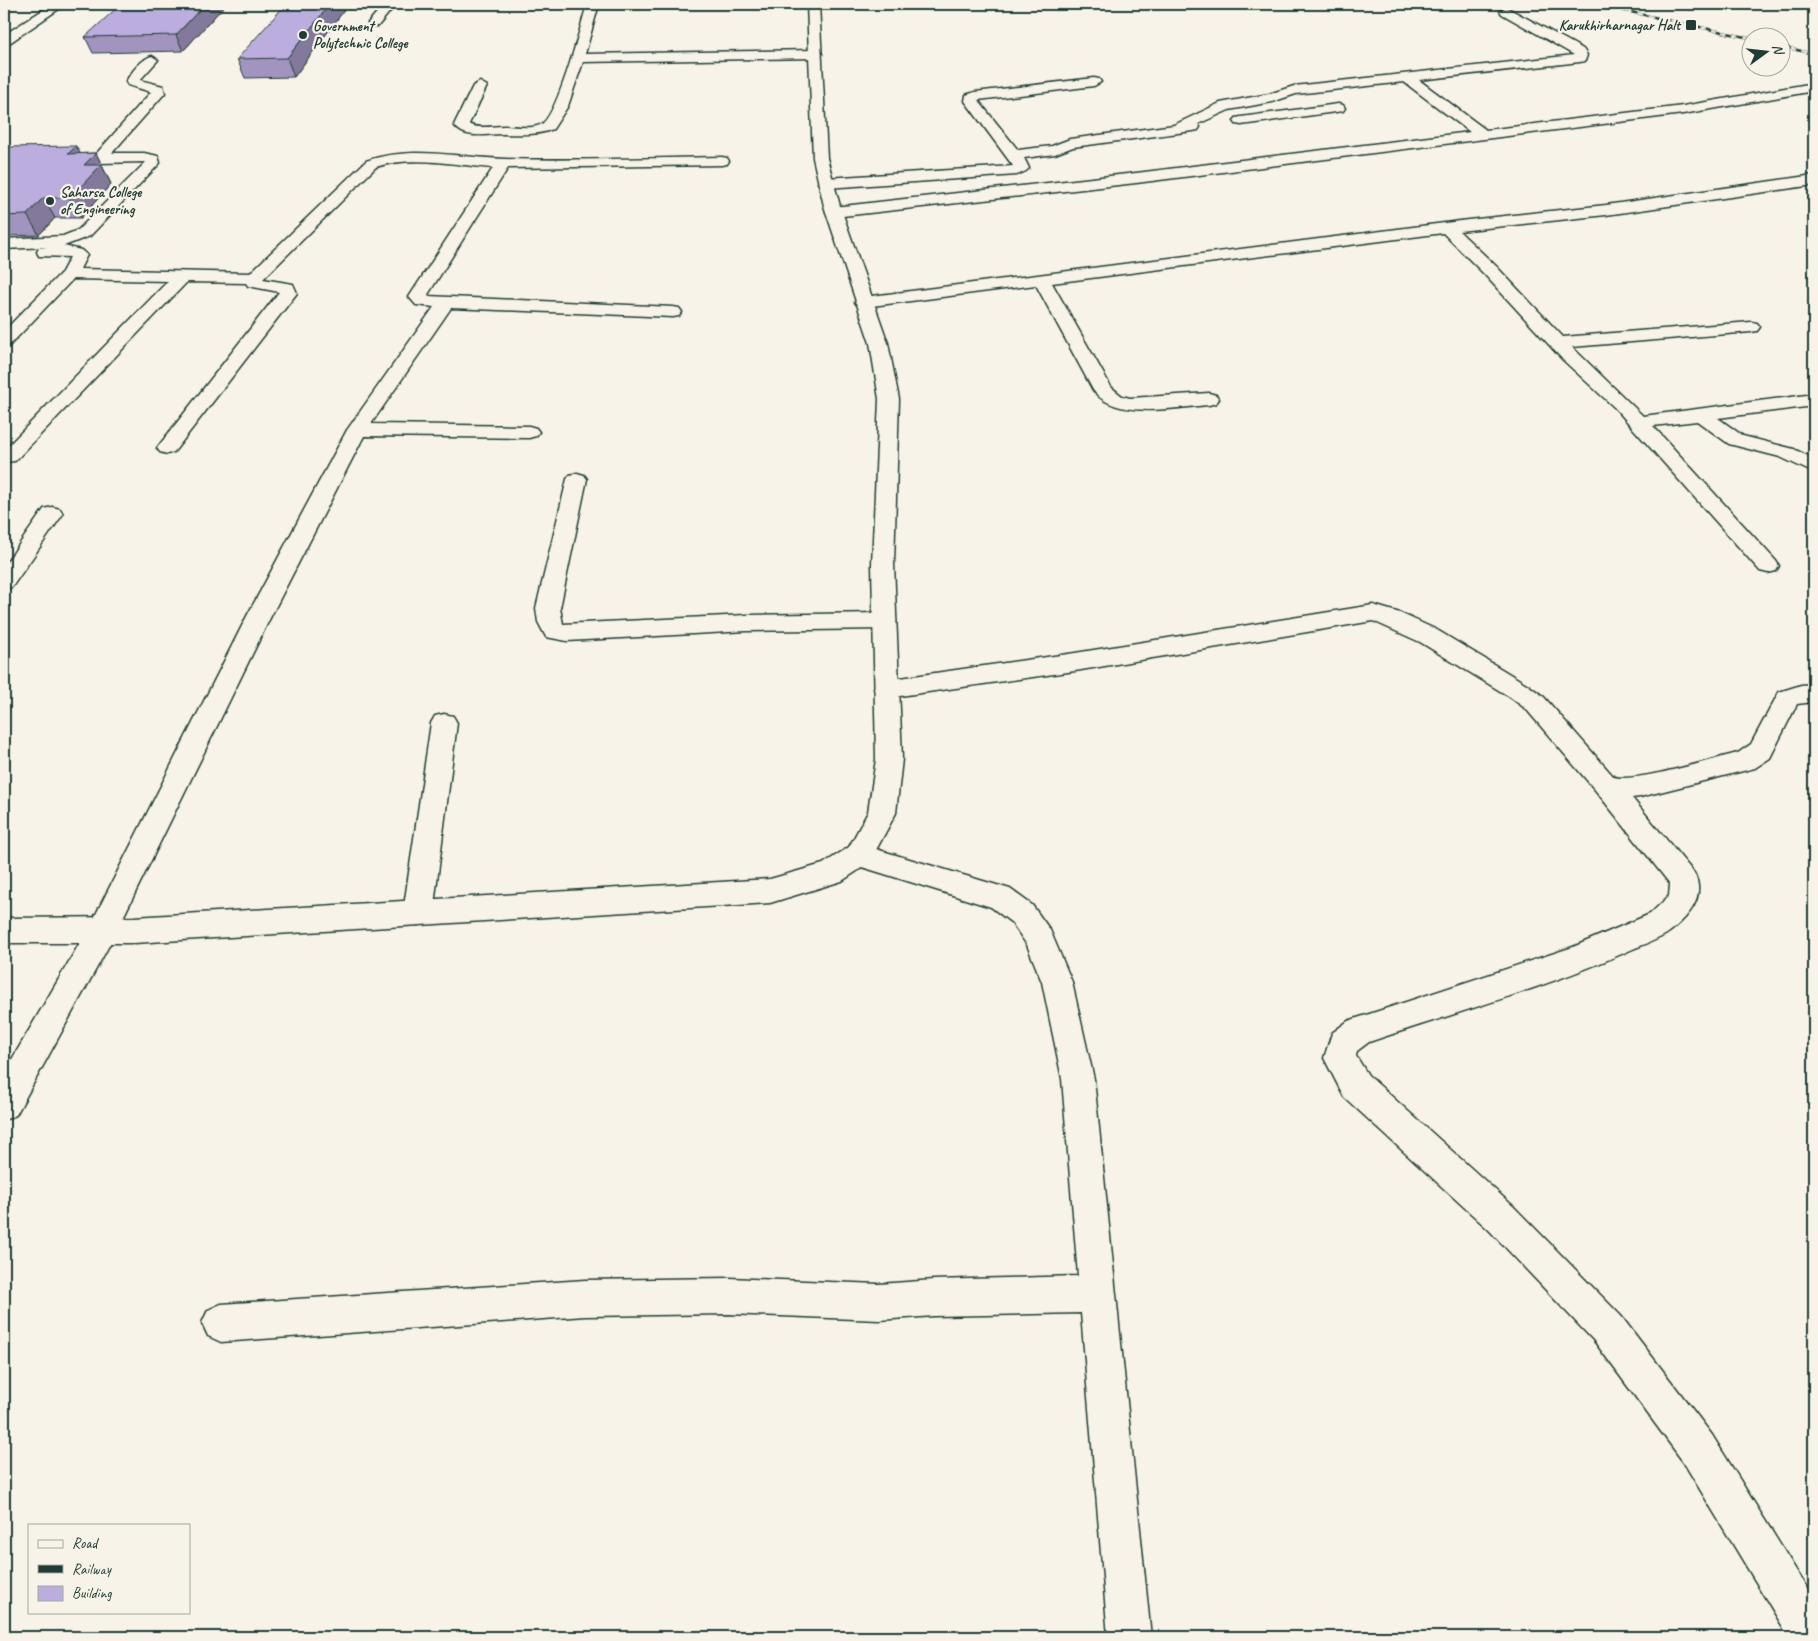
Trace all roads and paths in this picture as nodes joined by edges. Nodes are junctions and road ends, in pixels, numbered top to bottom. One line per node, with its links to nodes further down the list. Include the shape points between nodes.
1 (60, 4): 7 (street)
2 (390, 4): 6 (street)
3 (593, 4): 9 (street)
4 (813, 4): 8 (street)
5 (1506, 11): 11 (street, via 1582,55 1580,58)
6 (374, 23)
7 (4, 41)
8 (816, 54): 9 (street); 24 (street, via 820,158)
9 (576, 58): 13 (street, via 554,121 546,127 532,130 465,129 461,125)
10 (152, 60): 19 (street, via 133,82 155,87 158,93)
11 (1406, 77): 16 (street, via 1287,91 1272,98 1225,106); 17 (street)
12 (1094, 82): 18 (street, via 971,98)
13 (480, 86)
14 (1814, 87): 17 (street, via 1684,110)
15 (1338, 108): 16 (street)
16 (1175, 130): 18 (street, via 1070,143 1055,150)
17 (1483, 135): 25 (street)
18 (1014, 155): 24 (street, via 1021,168 1017,170)
19 (100, 158): 20 (street); 27 (street, via 144,157 153,159 153,163 84,233 66,241)
20 (4, 161)
21 (722, 161): 22 (street)
22 (504, 164): 31 (street, via 399,158 378,160); 34 (street, via 418,297 422,301)
23 (1814, 181): 26 (street)
24 (826, 183): 25 (street)
25 (834, 212): 33 (street)
26 (1447, 228): 32 (street); 38 (street)
27 (4, 244)
28 (4, 254): 29 (street, via 73,252 79,255)
29 (69, 274): 30 (street); 37 (street)
30 (182, 277): 31 (street); 46 (street)
31 (254, 278): 45 (street, via 254,282 287,288 288,293)
32 (1042, 280): 33 (street); 39 (street, via 1110,398 1130,404)
33 (864, 302): 52 (street, via 878,344 889,399)
34 (446, 303): 35 (street); 43 (street)
35 (673, 312)
36 (1751, 327): 38 (street)
37 (4, 341)
38 (1558, 343): 42 (street)
39 (1209, 399)
40 (1814, 400): 41 (street)
41 (1701, 414): 42 (street); 47 (street, via 1736,440 1787,453)
42 (1639, 422): 50 (street)
43 (357, 430): 44 (street); 60 (street, via 259,616)
44 (529, 432)
45 (167, 448)
46 (8, 457)
47 (1814, 467)
48 (577, 479): 52 (street, via 548,608 554,631)
49 (52, 514): 51 (street)
50 (1768, 566)
51 (4, 582)
52 (884, 621): 53 (street)
53 (886, 689): 56 (street, via 1373,613 1409,627 1519,691 1535,703); 57 (street, via 889,758 882,813)
54 (1814, 693): 56 (street, via 1788,698 1761,751 1746,761 1640,787 1618,788)
55 (444, 723): 58 (street)
56 (1605, 784): 65 (street, via 1684,881 1685,892 1680,904 1660,923 1580,958 1359,1031 1343,1042 1340,1058 1356,1086 1501,1218 1608,1329 1698,1449)
57 (860, 855): 58 (street, via 832,873 770,891); 62 (street, via 1000,898 1022,914 1039,939 1057,982 1078,1079)
58 (418, 913): 60 (street)
59 (4, 931): 60 (street)
60 (102, 931): 61 (street)
61 (4, 1104)
62 (1099, 1294): 63 (street, via 879,1302 729,1296 585,1298); 64 (street)
63 (221, 1323)
64 (1130, 1637)
65 (1813, 1637)

